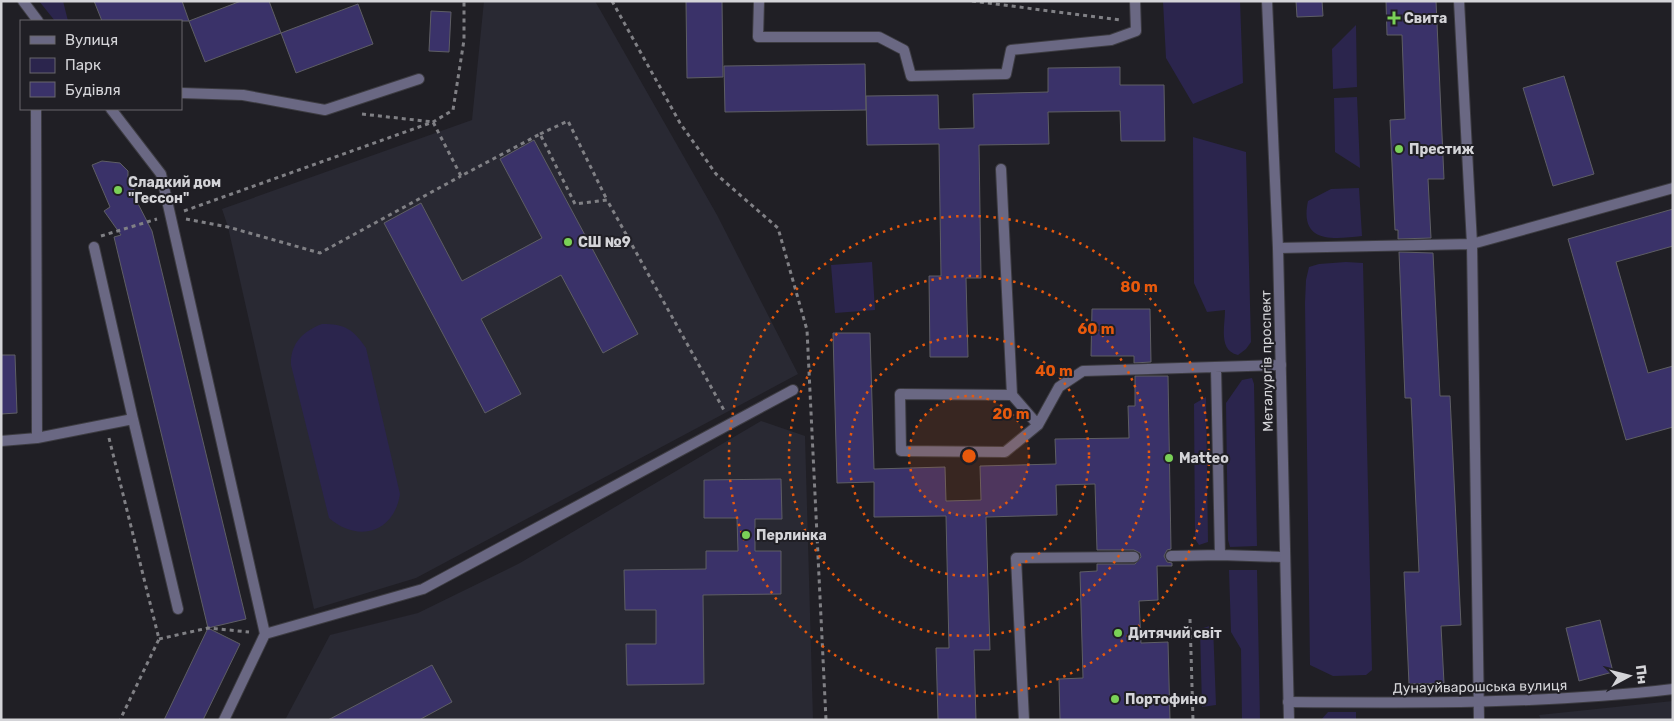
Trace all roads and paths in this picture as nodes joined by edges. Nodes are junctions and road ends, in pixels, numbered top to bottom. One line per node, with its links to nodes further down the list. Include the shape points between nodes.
1 (23, 1): 10 (street)
2 (464, 1): 16 (path, via 464,40 453,110)
3 (612, 1): 49 (path, via 680,123 716,174 778,228 807,330)
4 (759, 1): 9 (street, via 758,37 879,37 904,50 911,76 1006,74 1011,50 1111,40 1136,30)
5 (972, 1): 9 (path, via 1120,20)
6 (1135, 1): 9 (street)
7 (1267, 1): 25 (street, Металургів проспект)
8 (1459, 1): 23 (street)
9 (1136, 18)
10 (36, 20)
11 (419, 79): 12 (street, via 325,110 244,95)
12 (182, 93)
13 (36, 110): 34 (street)
14 (112, 110): 22 (street, via 161,174)
15 (354, 113): 16 (path)
16 (433, 122): 19 (path); 22 (path)
17 (540, 134): 19 (path); 21 (path, via 575,204); 21 (path, via 568,121)
18 (1001, 169): 29 (street)
19 (461, 176): 22 (path, via 320,254 228,227)
20 (1673, 188): 23 (street)
21 (607, 200): 31 (path)
22 (170, 216): 24 (path, via 102,234); 42 (street)
23 (1472, 244): 25 (street); 46 (street)
24 (94, 247): 30 (street)
25 (1278, 248): 26 (street, Металургів проспект)
26 (1281, 364): 27 (street); 39 (street, Металургів проспект)
27 (1216, 368): 33 (street, via 1084,371 1059,387); 36 (street)
28 (793, 390): 31 (street)
29 (1012, 395): 33 (street); 33 (street, via 900,394 901,451 1005,452)
30 (133, 419): 32 (street); 40 (street)
31 (732, 423): 42 (street, via 424,590)
32 (106, 424): 34 (street); 43 (path)
33 (1038, 425)
34 (37, 438): 35 (street)
35 (1, 442)
36 (1220, 555): 37 (street); 39 (street)
37 (1171, 556)
38 (1134, 557): 50 (street, via 1016,558)
39 (1284, 557): 45 (street, Металургів проспект)
40 (178, 609)
41 (1190, 620): 51 (path)
42 (265, 634): 43 (path, via 208,628); 48 (street)
43 (159, 639): 47 (path)
44 (1673, 690): 46 (street, Дунауйварошська вулиця)
45 (1288, 702): 46 (street, Дунауйварошська вулиця); 52 (street, Металургів проспект)
46 (1479, 702): 53 (street)
47 (120, 720)
48 (224, 720)
49 (826, 720)
50 (1024, 720)
51 (1193, 720)
52 (1289, 720)
53 (1479, 720)

